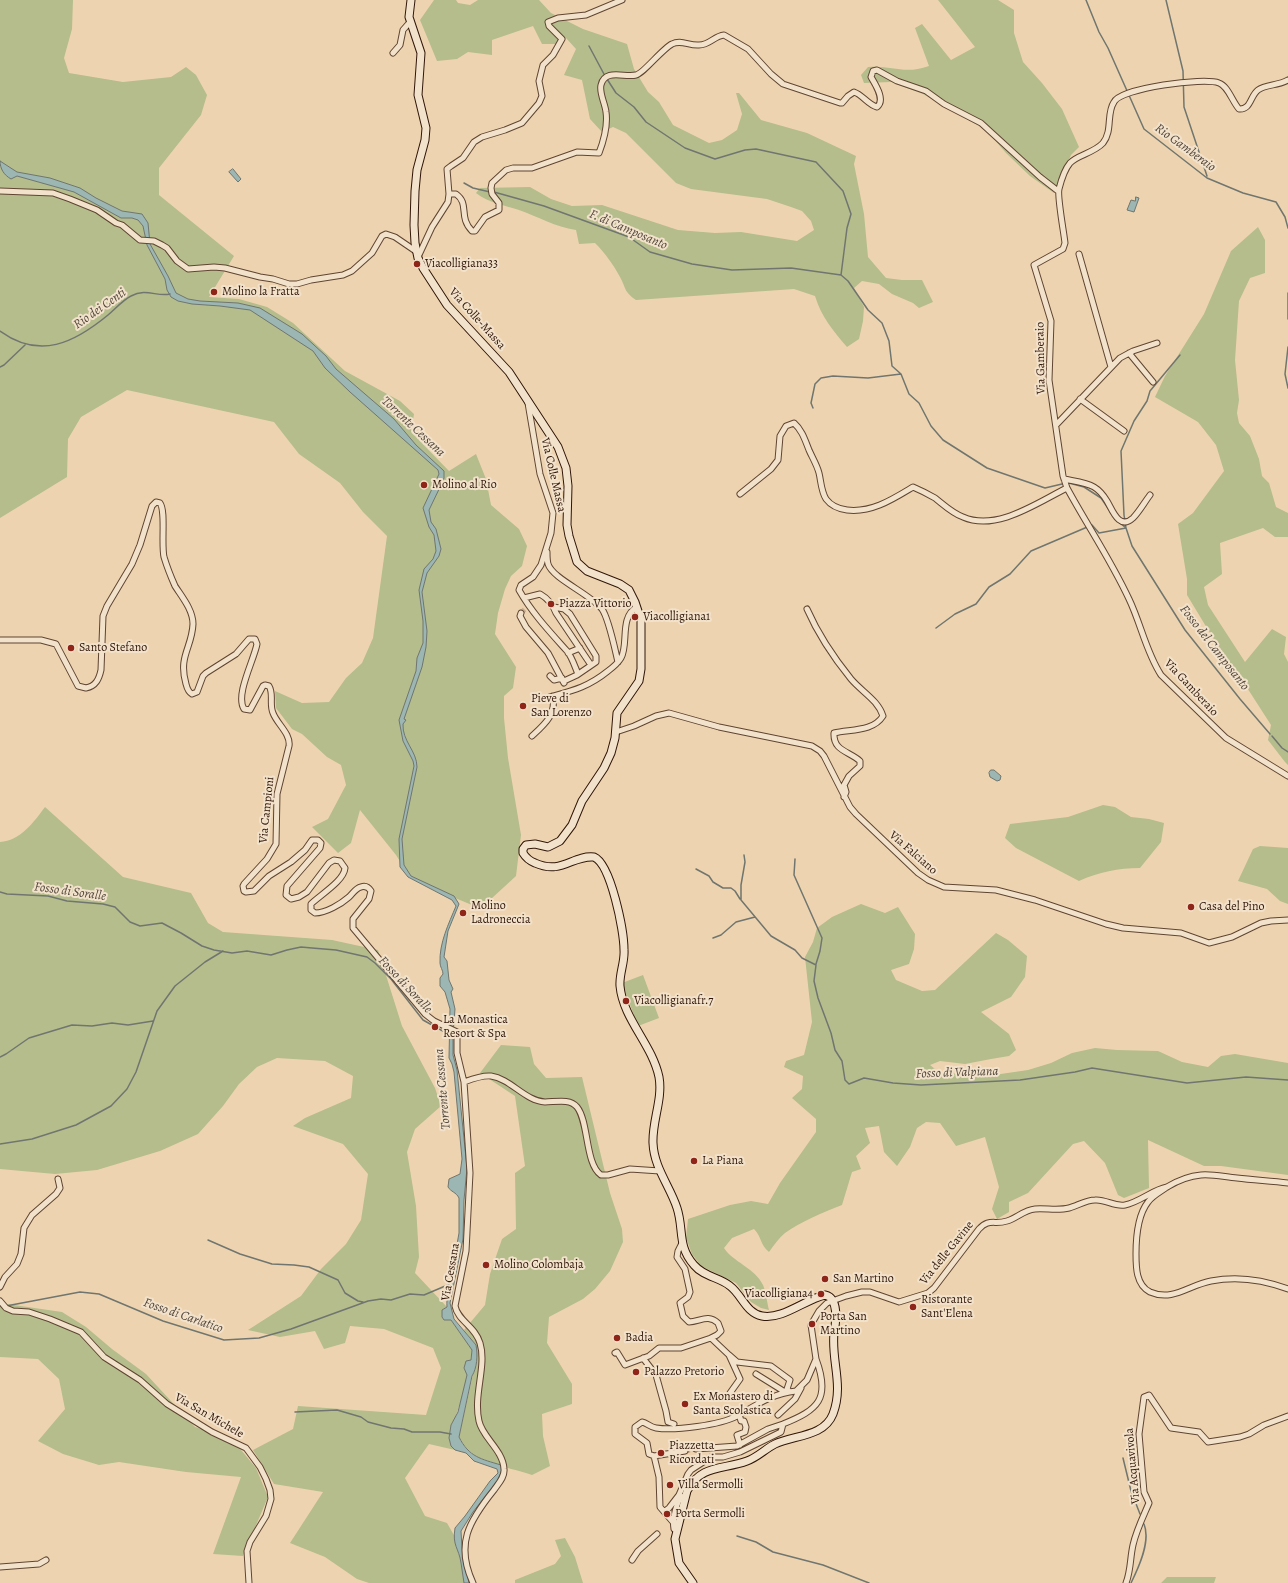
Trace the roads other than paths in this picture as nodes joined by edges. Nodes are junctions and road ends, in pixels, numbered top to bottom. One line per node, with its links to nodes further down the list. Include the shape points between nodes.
1 (412, 0): 3 (street, Via Colle-Massa)
2 (622, 0): 8 (street, via 586,15 558,18 548,22 562,39 553,55 543,65 539,81 542,96 540,103 522,123 474,142 464,158 448,170)
3 (410, 22): 4 (street, via 403,30 400,44); 10 (street, Via Colle-Massa, via 421,53 418,95 426,128 416,179 414,225)
4 (393, 53)
5 (1288, 80): 7 (street, via 1280,85 1263,87 1256,91 1247,108 1243,109 1234,104 1224,85 1208,80 1124,94 1113,102 1107,137 1094,151 1070,163)
6 (0, 191): 10 (street, via 54,193 65,196 97,210 122,225 140,240 154,241 167,248 177,261 188,269 225,268 292,284 347,273 372,253 382,236 386,234 395,237)
7 (1058, 191): 8 (street, via 981,123 944,104 926,91 897,81 877,70 873,71 871,76 880,105 874,106 854,92 840,103 782,84 748,49 724,35 716,37 708,44 691,45 680,41 673,43 640,74 607,76 601,86 607,129 599,153 578,152 532,168 506,170 491,188 499,203 499,210 485,217 475,231 472,231 464,220 461,198 456,194); 17 (street, Via Gamberaio, via 1065,243 1063,249 1034,265 1051,321 1049,380)
8 (449, 194): 10 (street, via 444,210 432,226)
9 (1079, 254): 13 (street)
10 (418, 255): 16 (street, Via Colle-Massa, via 423,268 447,305 500,361)
11 (1157, 343): 12 (street)
12 (1129, 353): 13 (street); 14 (street)
13 (1111, 367): 15 (street)
14 (1153, 382)
15 (1080, 399): 17 (street); 18 (street)
16 (528, 402): 23 (street, Via Colle Massa, via 540,474 553,513); 26 (street, Via Colle-Massa, via 558,447 566,468 567,525 577,562 587,571 625,586)
17 (1056, 425): 19 (street, Via Gamberaio)
18 (1124, 431)
19 (1064, 479): 20 (street, Via Gamberaio); 22 (street, via 1094,487 1121,521 1132,519)
20 (1067, 488): 21 (street, via 1021,512 992,520 965,518 913,487 884,504 866,510 836,508 826,499 819,472 799,428 794,423 786,426 780,436 778,460 771,469); 41 (street, Via Gamberaio, via 1121,582 1161,675 1226,738)
21 (740, 494)
22 (1150, 495)
23 (548, 545): 24 (street, Via Colle Massa, via 539,570 521,585 519,590); 32 (street, via 547,560 552,571 588,595 602,610)
24 (524, 598): 25 (street, via 540,594); 31 (street, via 528,607)
25 (554, 607): 30 (street); 33 (street, via 564,609 573,618 595,652)
26 (637, 607): 32 (street, via 628,618 622,656); 39 (street, Via Colle-Massa, via 641,626 640,674 636,686 617,713)
27 (808, 608): 42 (street, via 822,637 852,680 880,709 883,716 873,726 834,733 836,746 860,761 860,766 844,785)
28 (521, 614): 36 (street, via 526,627 548,653)
29 (0, 640): 44 (street, Via Campioni, via 41,640 56,644 78,686 86,688 94,685 101,670 104,610 132,564 152,506 156,502 160,503 163,510 164,555 173,580 192,617 183,662 188,690 192,694 196,692 206,673 236,654 249,638 255,639 258,644 242,695 242,706 250,710 263,686 270,686 272,712 289,740 277,794 276,844 243,888 246,892 254,890 264,879 284,868 298,856 312,840 318,840 321,843 320,848 287,886 286,895 291,899 303,895 330,863 334,860 340,861 345,868 344,873 311,904 311,910 315,913 322,912 342,902 359,887 366,886 371,891 370,897 353,919 353,928 419,1008 427,1016)
30 (580, 648): 31 (street); 33 (street)
31 (568, 653): 34 (street)
32 (618, 662): 37 (street, via 592,684)
33 (593, 663): 34 (street)
34 (578, 674): 36 (street)
35 (550, 676): 36 (street, via 554,680)
36 (563, 680)
37 (553, 696): 38 (street); 40 (street, via 552,713)
38 (546, 698)
39 (616, 732): 42 (street, Via Falciano, via 656,716 669,714 812,746 824,756); 46 (street, Via Colle-Massa, via 606,764 582,801 566,834 554,845 543,847 530,844 524,847 523,851 527,858 545,866 559,867 590,857 596,858 603,867 617,902 623,932 624,955 620,976 622,992 630,1016 650,1052 659,1077 653,1143)
40 (532, 736)
41 (1288, 776)
42 (844, 797): 43 (street, Via Falciano, via 856,814 918,873 944,887 1003,891 1106,924 1181,933 1209,943 1232,937 1261,923)
43 (1288, 920)
44 (457, 1032): 45 (street, Via Cessana, via 457,1053)
45 (464, 1082): 46 (street, via 491,1076 537,1100 574,1104 581,1115 595,1167 601,1175 630,1168); 83 (street, Via Cessana, via 470,1164 469,1202 466,1251 455,1306 458,1314 474,1330 480,1342 478,1420 497,1450 504,1469 502,1478 474,1516 468,1529 464,1544)
46 (660, 1171): 50 (street, via 678,1208)
47 (58, 1179): 51 (street, via 60,1188 56,1194 32,1215 24,1228 21,1254 17,1264)
48 (1288, 1183): 49 (street, Via delle Gavine, via 1202,1175 1181,1180)
49 (1168, 1187): 52 (street, Via delle Gavine, via 1148,1201 1138,1228 1137,1273 1148,1291 1175,1294 1204,1283 1224,1280 1254,1280); 54 (street, Via delle Gavine, via 1124,1205 1094,1200 1064,1209 1027,1210 1005,1222 984,1224 928,1293 900,1302 870,1292)
50 (682, 1243): 54 (street, via 688,1257 699,1270 730,1285 749,1309 758,1315 774,1316 825,1295); 55 (street, via 678,1256 685,1270 690,1292 680,1303 683,1316 689,1322 704,1318 714,1319 721,1328 717,1336)
51 (0, 1287)
52 (1288, 1289)
53 (0, 1301): 82 (street, Via San Michele, via 13,1311 29,1312 81,1332 104,1356 140,1380 167,1404 212,1432 246,1448 266,1479 271,1499 266,1516 247,1551)
54 (832, 1301): 59 (street, via 823,1307 812,1324); 73 (street, via 836,1313 834,1346 838,1383 835,1407 829,1421 812,1433 777,1443 747,1461 707,1471)
55 (711, 1338): 57 (street); 58 (street, via 681,1348 659,1348)
56 (615, 1353): 58 (street, via 617,1352 625,1365)
57 (729, 1355): 62 (street, via 737,1362 771,1366 790,1380); 63 (street, via 740,1379)
58 (646, 1357): 67 (street, via 658,1379 668,1422)
59 (816, 1359): 61 (street); 68 (street, via 821,1379 820,1399 806,1414)
60 (756, 1374): 62 (street)
61 (801, 1387): 62 (street, via 796,1391); 65 (street, via 795,1399)
62 (787, 1392): 64 (street, via 762,1401)
63 (730, 1393)
64 (739, 1414): 69 (street, via 746,1430 737,1435); 72 (street, via 724,1421 680,1429 657,1428 642,1422 637,1424 634,1431 648,1443 649,1454)
65 (778, 1415)
66 (1288, 1416): 85 (street, Via Acquavivola, via 1240,1437 1208,1442 1199,1432 1171,1428 1149,1395 1144,1397 1139,1434 1144,1492 1149,1503 1136,1533)
67 (674, 1424)
68 (783, 1424): 69 (street, via 768,1429); 73 (street, via 781,1432 754,1446 731,1455 711,1457 691,1470)
69 (740, 1445): 70 (street)
70 (696, 1449)
71 (685, 1451): 72 (street)
72 (654, 1457): 75 (street, via 659,1477 660,1507)
73 (683, 1492): 74 (street); 77 (street)
74 (674, 1504): 75 (street); 76 (street)
75 (665, 1511): 76 (street)
76 (673, 1522): 77 (street)
77 (676, 1530): 84 (street, via 680,1567)
78 (657, 1534): 80 (street)
79 (46, 1560): 81 (street, via 39,1564)
80 (632, 1560)
81 (0, 1567)
82 (249, 1583)
83 (473, 1583)
84 (693, 1583)
85 (1126, 1583)

